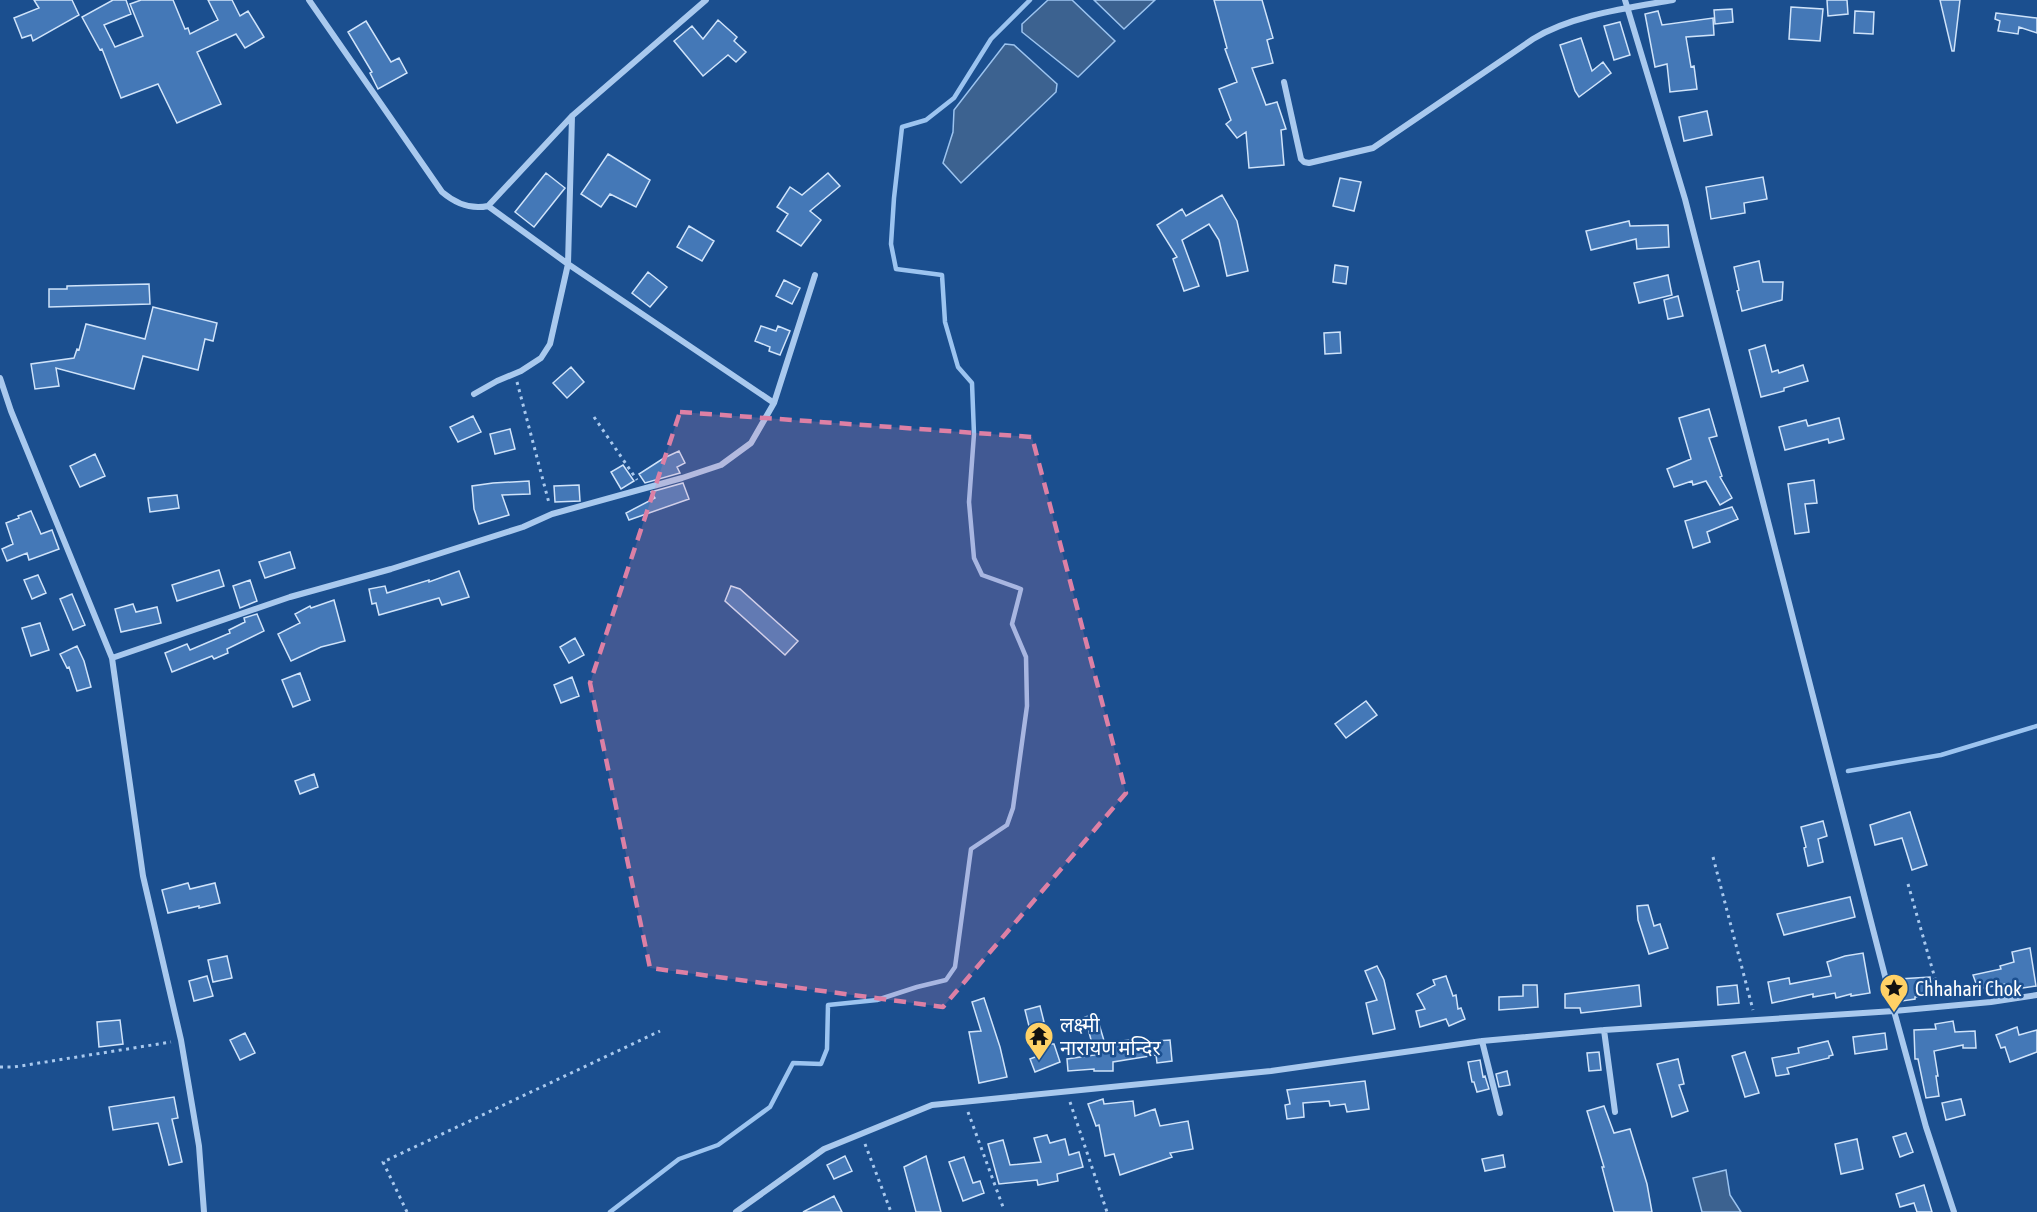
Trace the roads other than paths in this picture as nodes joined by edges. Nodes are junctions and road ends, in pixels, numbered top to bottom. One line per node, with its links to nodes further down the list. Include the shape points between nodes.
1 (309, 0): 8 (street, via 442,192 466,206)
2 (706, 0): 7 (street)
3 (1625, 0): 5 (street)
4 (1673, 0): 5 (street)
5 (1627, 8): 6 (street, via 1542,34 1373,148 1309,163 1301,159); 16 (street, via 1685,199)
6 (1284, 82)
7 (572, 116): 8 (street); 9 (street)
8 (488, 206): 9 (street)
9 (568, 264): 12 (street, via 550,344 541,358); 13 (street)
10 (815, 275): 13 (street)
11 (0, 378): 14 (street)
12 (474, 394)
13 (774, 403): 14 (street, via 751,443 721,465 290,597)
14 (112, 658): 21 (street, via 143,876 181,1040 199,1146)
15 (2037, 995): 16 (street)
16 (1894, 1011): 17 (street); 23 (street)
17 (1604, 1030): 18 (street); 19 (street)
18 (1482, 1041): 20 (street); 22 (street, via 1271,1071 932,1105 824,1149)
19 (1615, 1112)
20 (1500, 1113)
21 (204, 1212)
22 (736, 1212)
23 (1954, 1212)

